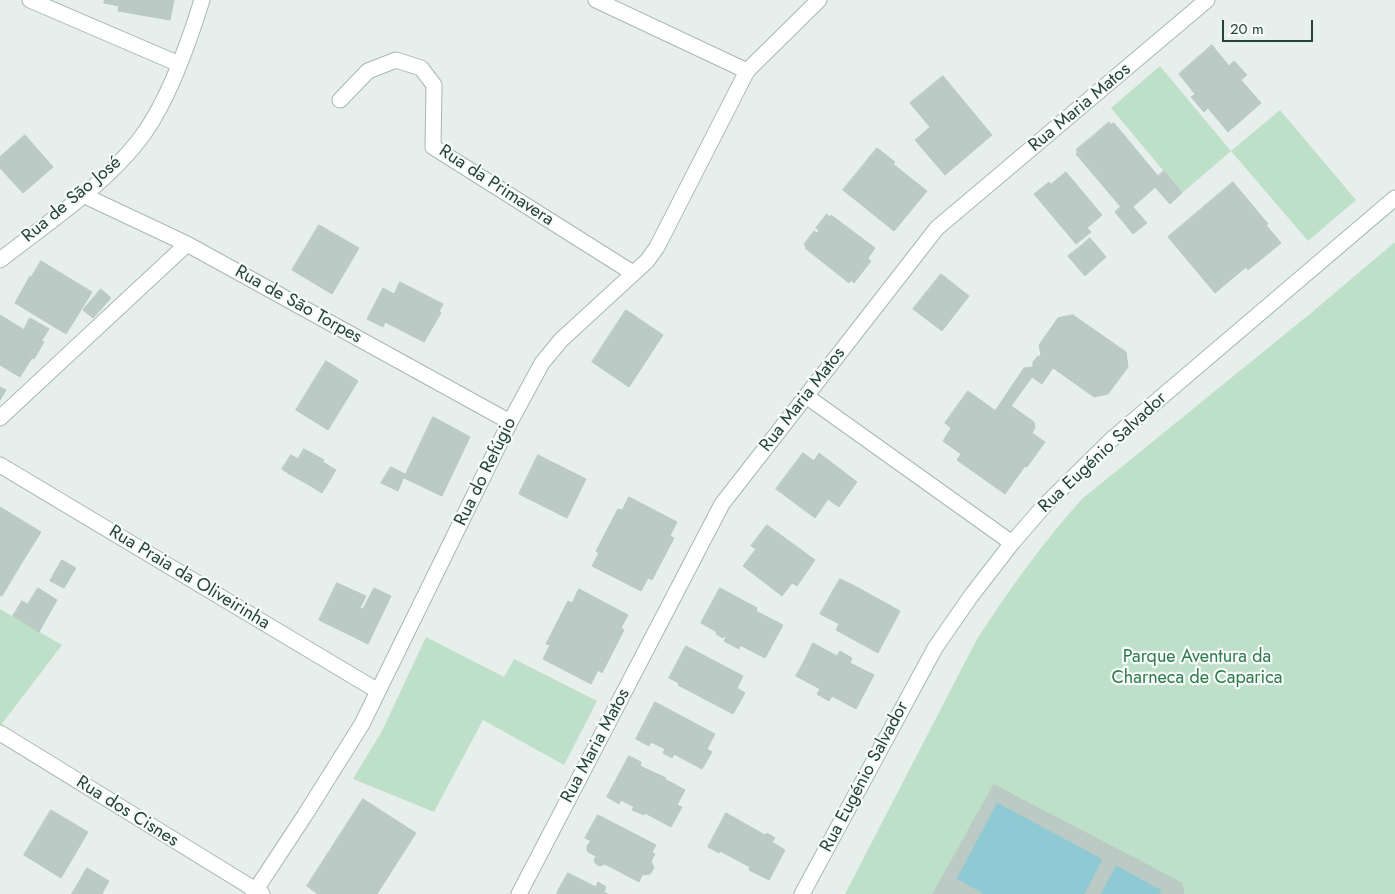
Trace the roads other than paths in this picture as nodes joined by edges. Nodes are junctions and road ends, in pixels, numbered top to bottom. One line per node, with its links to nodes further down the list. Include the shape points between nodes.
1 (30, 0): 6 (street)
2 (202, 0): 6 (street, Rua de São José)
3 (596, 0): 7 (street)
4 (819, 0): 7 (street, Rua do Refúgio)
5 (1207, 0): 14 (street, Rua Maria Matos, via 937,228)
6 (179, 64): 9 (street, Rua de São José, via 145,132 120,161)
7 (747, 71): 13 (street, Rua do Refúgio, via 656,247 647,261)
8 (340, 100): 13 (street, Rua da Primavera, via 368,71 396,60 422,68 434,86 433,147)
9 (83, 195): 11 (street, Rua de São Torpes); 12 (street, Rua de São José)
10 (1395, 198): 18 (street, Rua Eugénio Salvador, via 1111,440 1044,506)
11 (187, 244): 15 (street); 16 (street, Rua de São Torpes)
12 (0, 260)
13 (633, 273): 16 (street, Rua do Refúgio, via 556,345 542,363)
14 (806, 396): 18 (street); 22 (street, Rua Maria Matos, via 722,504)
15 (0, 418)
16 (510, 422): 19 (street, Rua do Refúgio)
17 (2, 469): 19 (street, Rua Praia da Oliveirinha)
18 (1012, 543): 23 (street, Rua Eugénio Salvador, via 970,596 935,648)
19 (378, 691): 21 (street, Rua do Refúgio, via 362,724)
20 (0, 733): 21 (street, Rua dos Cisnes)
21 (256, 893)
22 (519, 894)
23 (802, 894)

